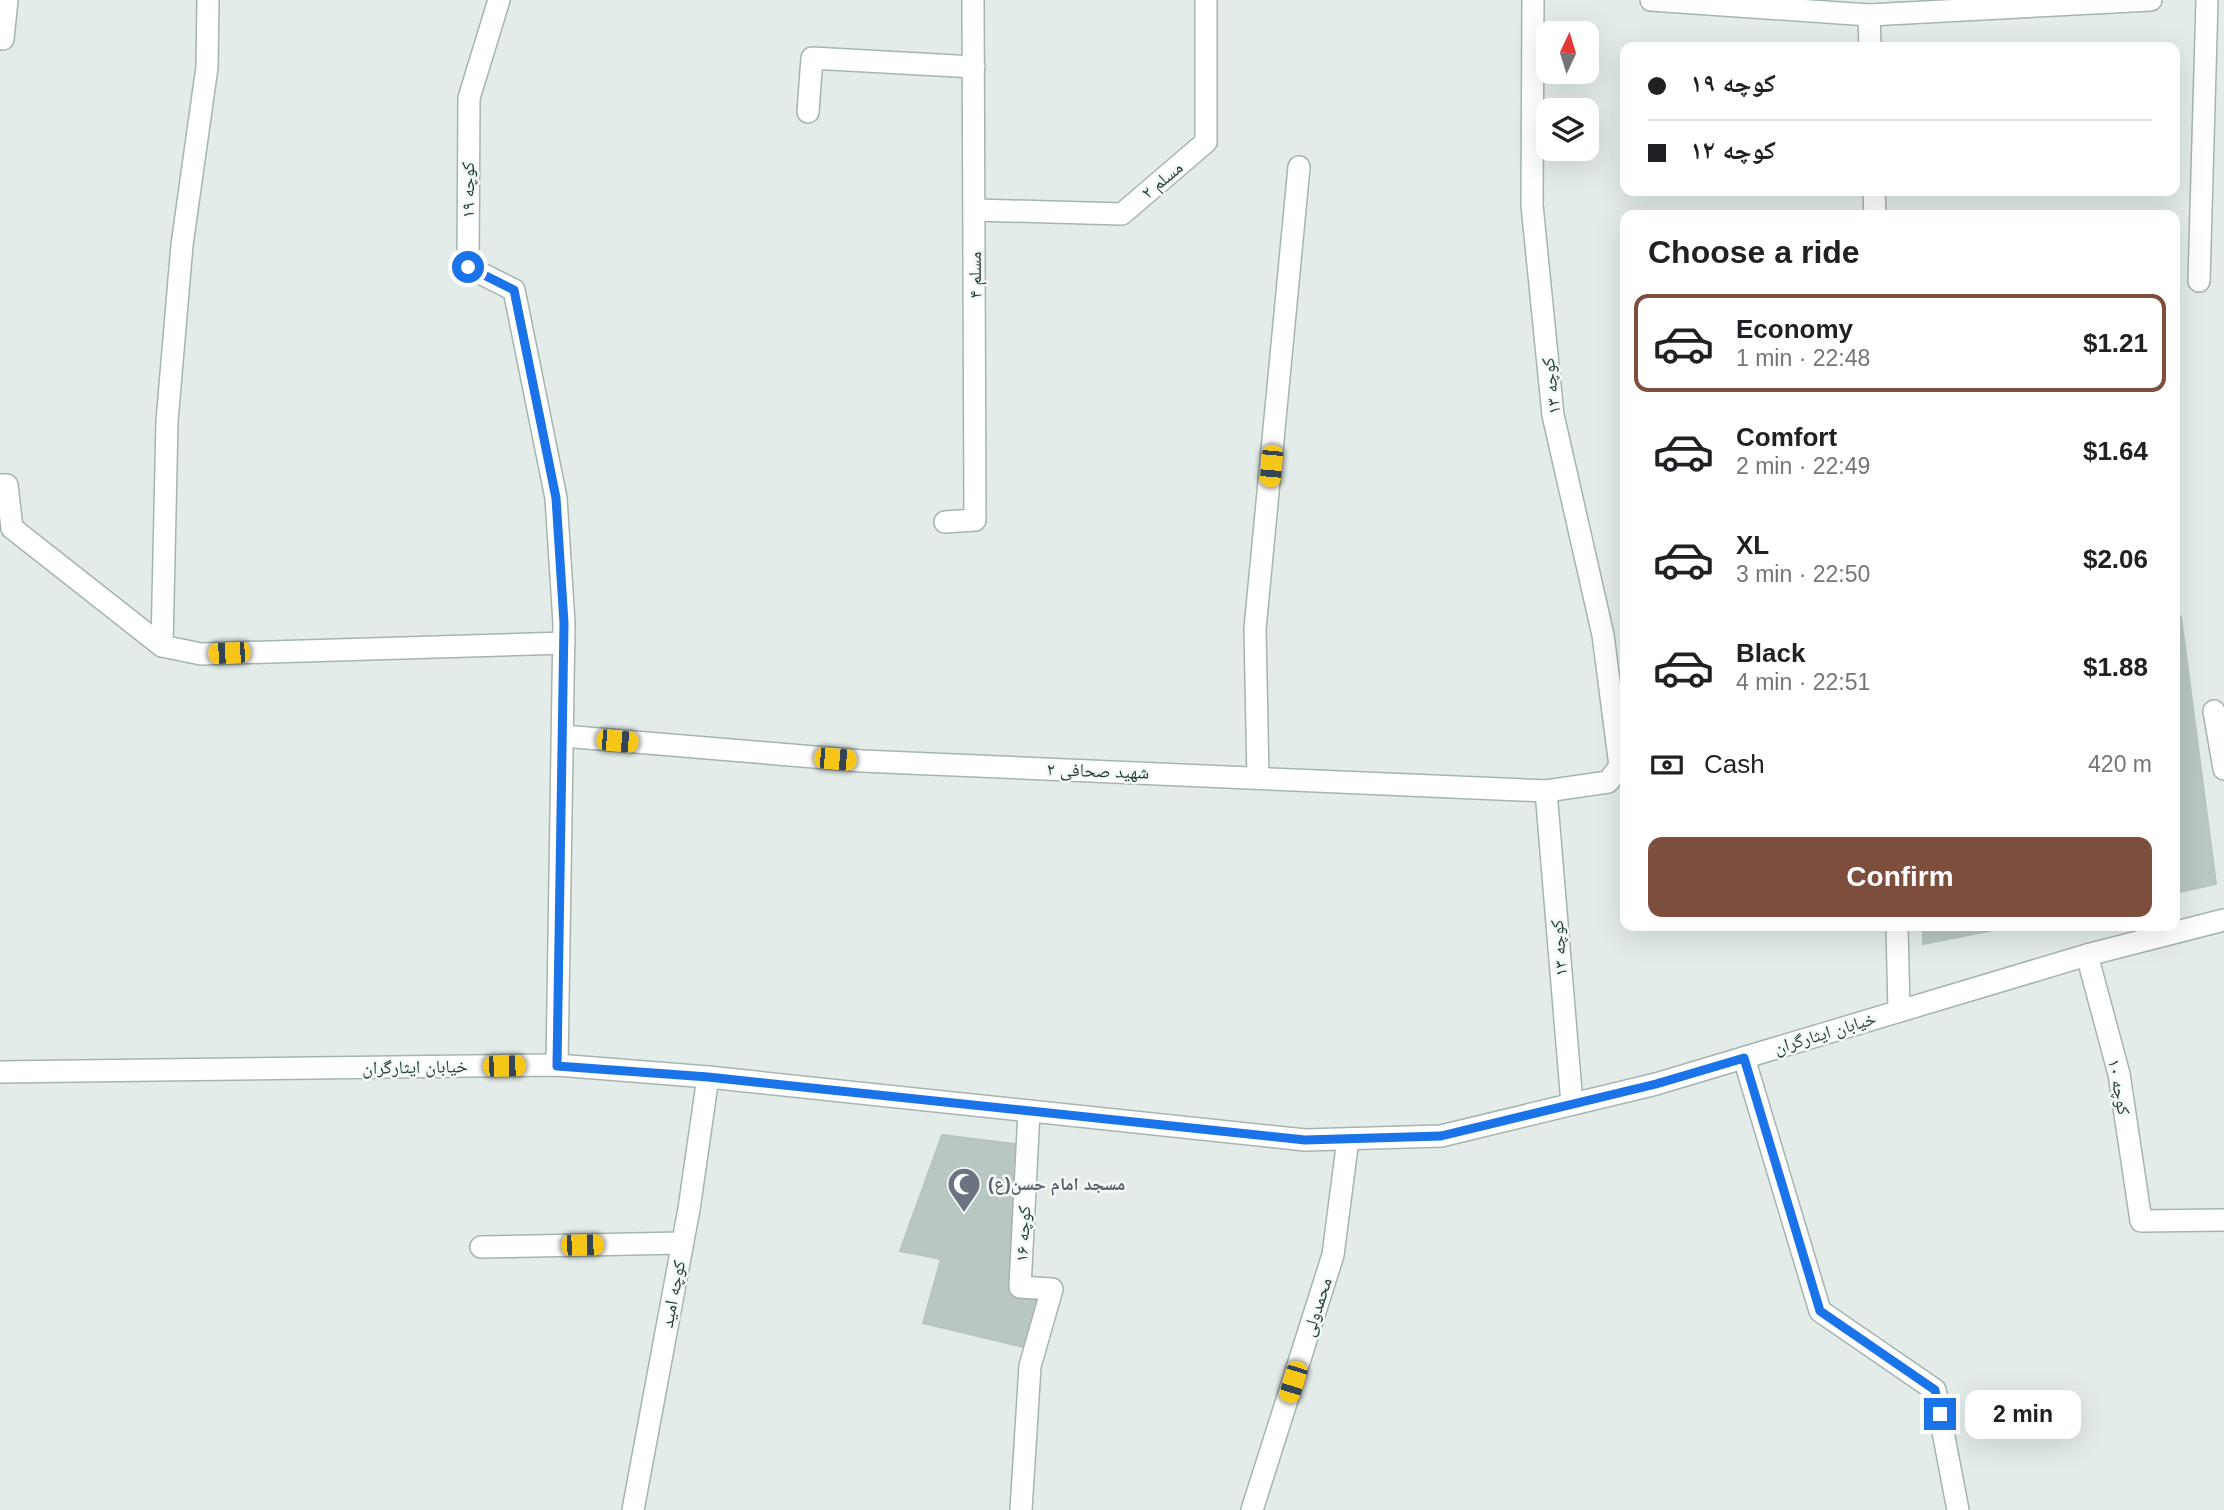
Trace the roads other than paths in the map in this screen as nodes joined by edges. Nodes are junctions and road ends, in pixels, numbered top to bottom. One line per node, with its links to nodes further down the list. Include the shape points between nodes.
1 (7, 0): 11 (street)
2 (208, 0): 21 (street, via 207,66 182,245 167,421)
3 (499, 0): 20 (street, کوچه ۱۹, via 469,98 468,267 514,290 556,498)
4 (973, 0): 13 (street, مسلم ۴)
5 (1206, 0): 16 (street, مسلم ۲, via 1206,142 1122,214)
6 (1533, 0): 24 (street, کوچه ۱۳, via 1532,205 1553,415 1604,635)
7 (1651, 0): 10 (street)
8 (2151, 0): 10 (street)
9 (2207, 0): 17 (street)
10 (1868, 15): 12 (street)
11 (3, 39)
12 (1870, 42)
13 (974, 67): 14 (street, via 812,58); 16 (street, مسلم ۴)
14 (808, 113)
15 (1299, 167): 27 (street, via 1255,629)
16 (975, 210): 19 (street, مسلم ۴, via 975,520)
17 (2199, 281)
18 (0, 485): 21 (street, via 7,485 12,528)
19 (944, 522)
20 (564, 643): 21 (street, via 201,654); 23 (street, کوچه ۱۹)
21 (162, 646)
22 (2214, 711): 26 (street)
23 (562, 736): 27 (street, شهید صحافی ۲, via 862,761); 34 (street, کوچه ۱۹)
24 (1620, 745)
25 (1620, 769): 28 (street, شهید صحافی ۲, via 1608,782)
26 (2224, 769)
27 (1258, 778): 28 (street, شهید صحافی ۲)
28 (1546, 791): 37 (street, کوچه ۱۳)
29 (2224, 920): 31 (street, خیابان ایثارگران)
30 (1897, 931): 32 (street)
31 (2087, 955): 32 (street, خیابان ایثارگران); 40 (street, کوچه ۱۰, via 2119,1073 2141,1221)
32 (1899, 1010): 33 (street, خیابان ایثارگران)
33 (1744, 1058): 37 (street, خیابان ایثارگران); 46 (street, via 1820,1311 1935,1390)
34 (557, 1066): 35 (street, خیابان ایثارگران); 36 (street, خیابان ایثارگران)
35 (0, 1072)
36 (708, 1077): 38 (street, خیابان ایثارگران); 41 (street, کوچه امید)
37 (1572, 1104): 39 (street, خیابان ایثارگران, via 1441,1136)
38 (1029, 1111): 39 (street, خیابان ایثارگران, via 1305,1140); 44 (street, کوچه ۱۶, via 1020,1287 1052,1289 1030,1366)
39 (1348, 1139): 45 (street, محمدولی, via 1333,1255)
40 (2224, 1220)
41 (682, 1243): 42 (street); 43 (street, کوچه امید)
42 (481, 1247)
43 (633, 1510)
44 (1021, 1510)
45 (1252, 1510)
46 (1958, 1510)

